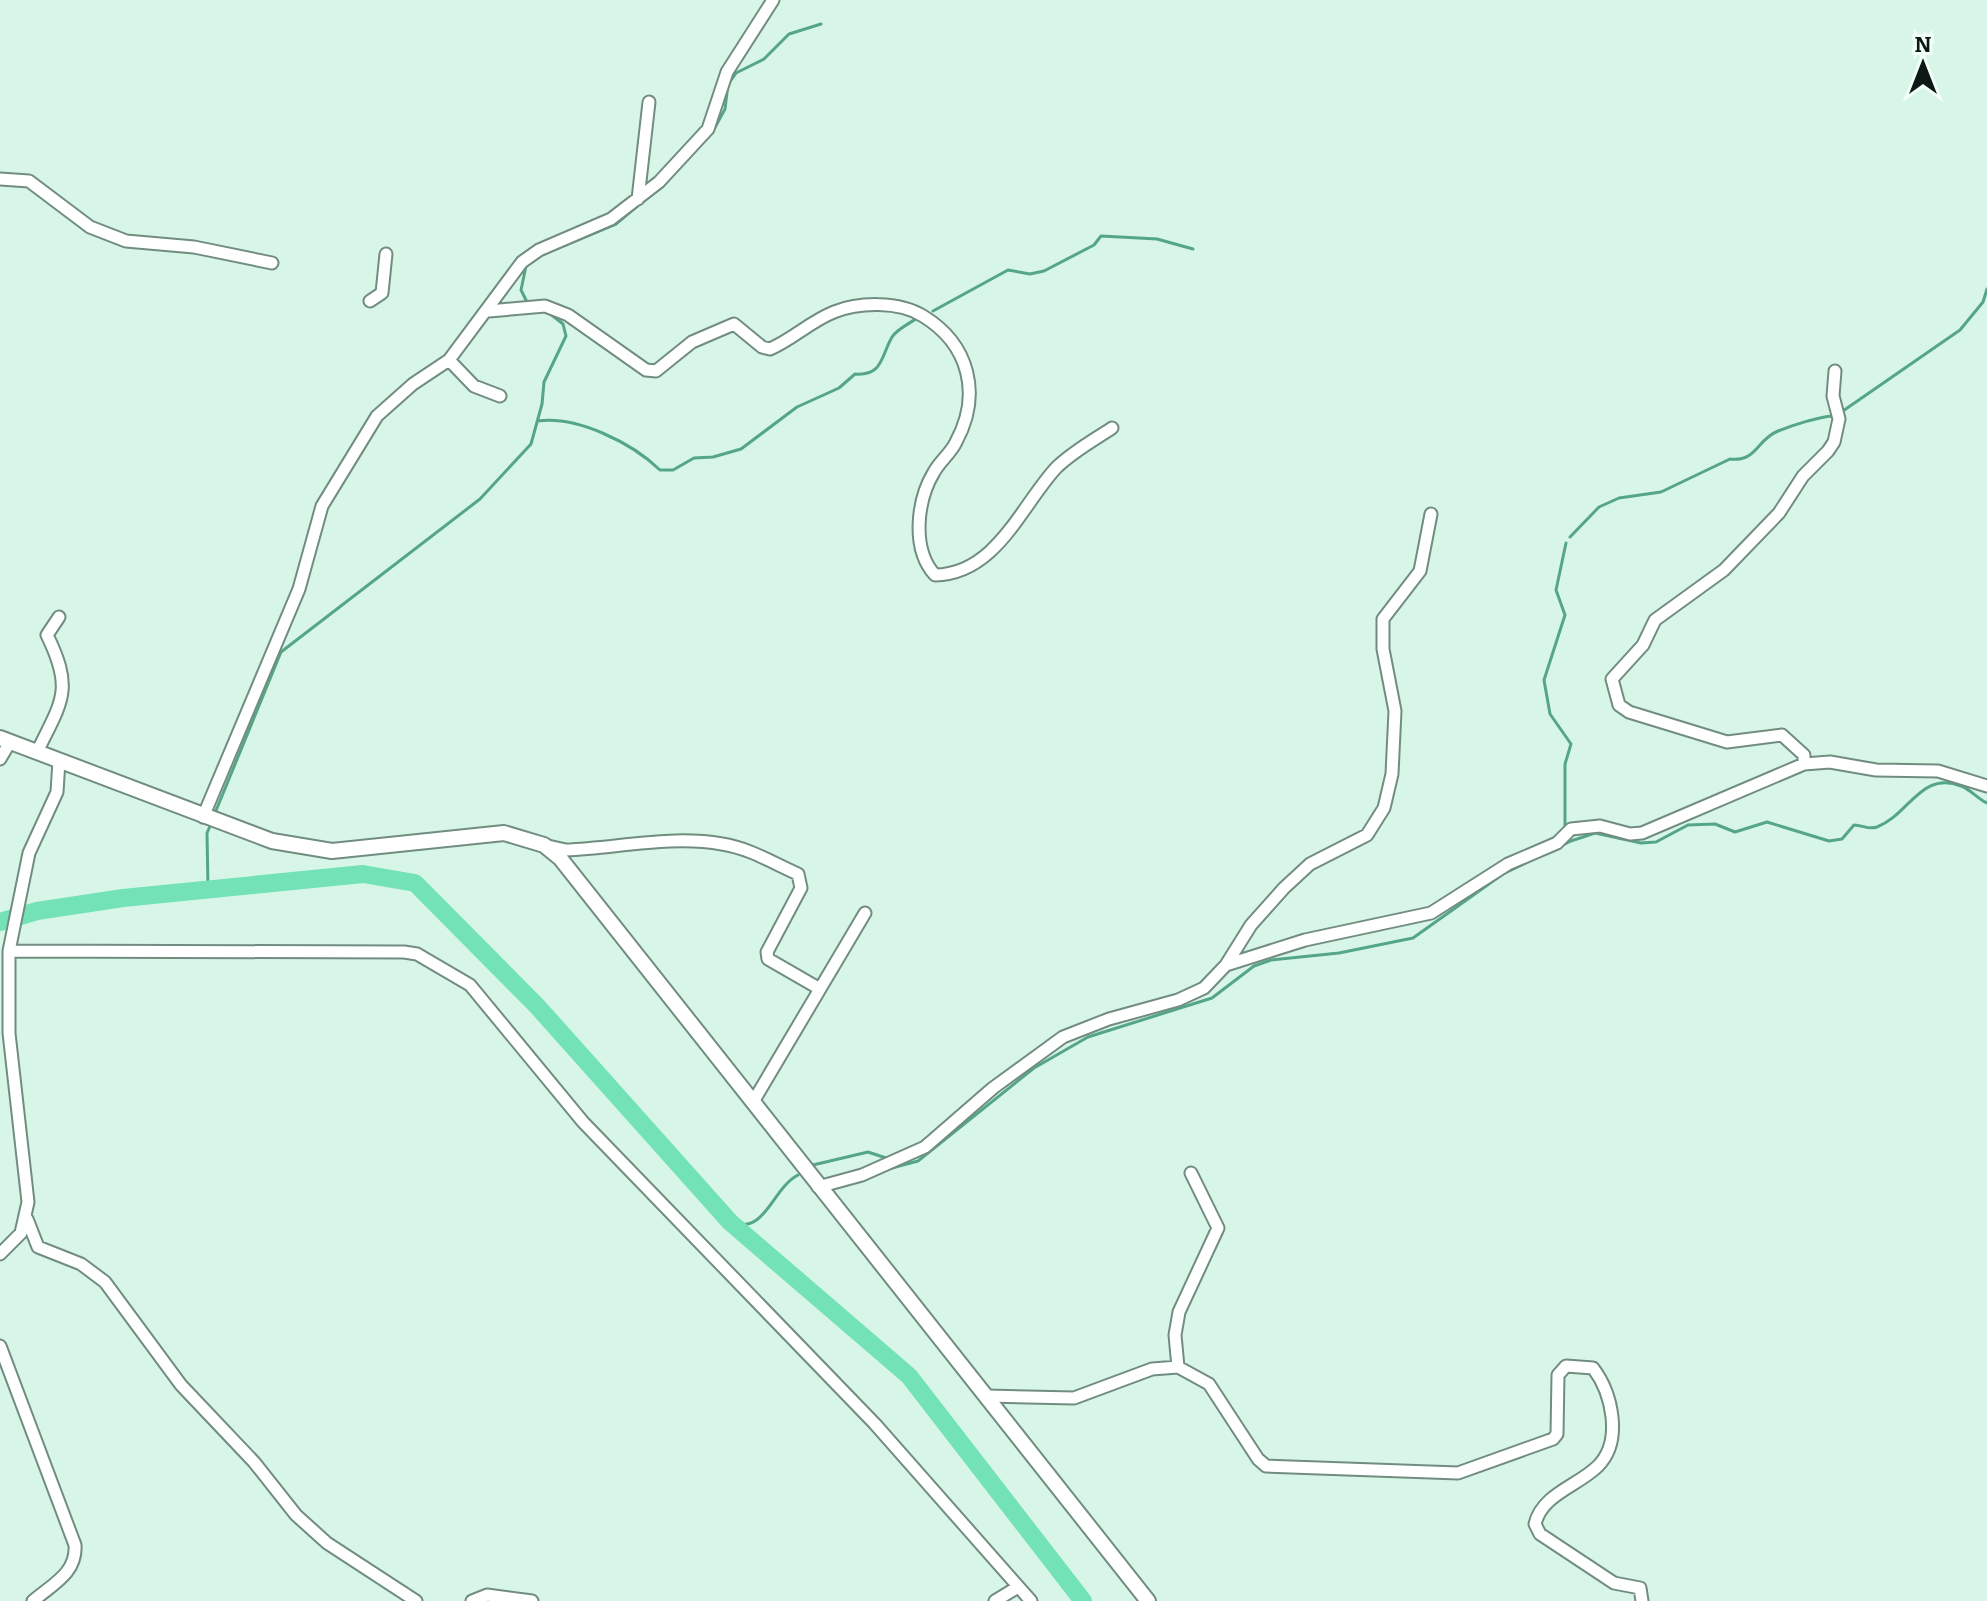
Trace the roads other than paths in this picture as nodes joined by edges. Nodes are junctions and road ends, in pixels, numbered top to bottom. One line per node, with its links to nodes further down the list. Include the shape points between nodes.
1 (773, 0): 4 (street, via 727,72 708,129)
2 (649, 102): 4 (street)
3 (0, 179): 6 (street, via 29,181 90,227 126,241 194,247)
4 (638, 199): 8 (street, via 589,231 522,262)
5 (386, 254): 7 (street, via 382,293)
6 (272, 263)
7 (370, 301)
8 (489, 311): 9 (street); 12 (street, via 545,306 568,315 646,370 656,371 692,342 734,324 770,349 835,311 873,305 917,312 940,326 960,350 971,378 969,406 956,442 923,496 921,547 926,566 935,575 949,575 994,548 1054,470)
9 (449, 360): 11 (street, via 474,386); 21 (street, via 377,416 322,506 299,589)
10 (1835, 371): 19 (street, via 1833,396 1839,419 1828,451 1724,570 1655,620 1643,645 1612,679 1619,705 1629,712 1727,742 1782,735 1804,755)
11 (500, 396)
12 (1112, 428)
13 (1431, 514): 25 (street, via 1420,571 1383,619 1395,711 1392,774 1384,808 1367,835 1310,864 1273,898)
14 (59, 617): 16 (street, via 47,635 63,668 61,703)
15 (5, 740): 16 (main road); 17 (street)
16 (37, 752): 18 (main road)
17 (0, 759)
18 (59, 761): 21 (main road); 24 (street, via 57,792 29,853)
19 (1804, 764): 20 (street, via 1938,771); 25 (street, via 1642,833 1600,826 1571,829 1557,843 1416,919 1305,940)
20 (1987, 786)
21 (209, 820): 22 (main road, via 272,841 332,851 493,834)
22 (544, 845): 26 (street, via 566,850 675,841 723,844 798,874 801,888 768,959); 27 (main road, via 560,858)
23 (865, 913): 26 (street)
24 (10, 948): 30 (street, via 9,1033); 35 (street, via 404,952 459,976 583,1122 875,1424)
25 (1226, 965): 29 (street, via 1193,994 1063,1037 925,1147 862,1175)
26 (820, 989): 27 (street)
27 (753, 1102): 29 (main road)
28 (1191, 1173): 33 (street, via 1218,1228 1179,1312)
29 (818, 1187): 34 (main road)
30 (27, 1219): 31 (street, via 14,1243); 37 (street, via 43,1252 81,1264 105,1282 181,1385 296,1515 327,1543)
31 (0, 1254)
32 (0, 1346): 36 (street, via 75,1545 76,1560 68,1573)
33 (1178, 1367): 34 (street, via 1152,1369 1074,1398); 43 (street, via 1209,1384 1266,1466 1429,1475 1470,1472 1553,1439 1561,1370 1574,1364 1593,1368 1614,1421 1602,1460 1543,1506 1535,1524 1540,1534 1614,1583 1640,1588)
34 (987, 1396): 42 (main road)
35 (1018, 1587): 40 (street); 41 (street)
36 (33, 1601)
37 (416, 1601)
38 (472, 1601): 39 (street, via 487,1595)
39 (532, 1601)
40 (995, 1601)
41 (1031, 1601)
42 (1148, 1601)
43 (1642, 1601)

